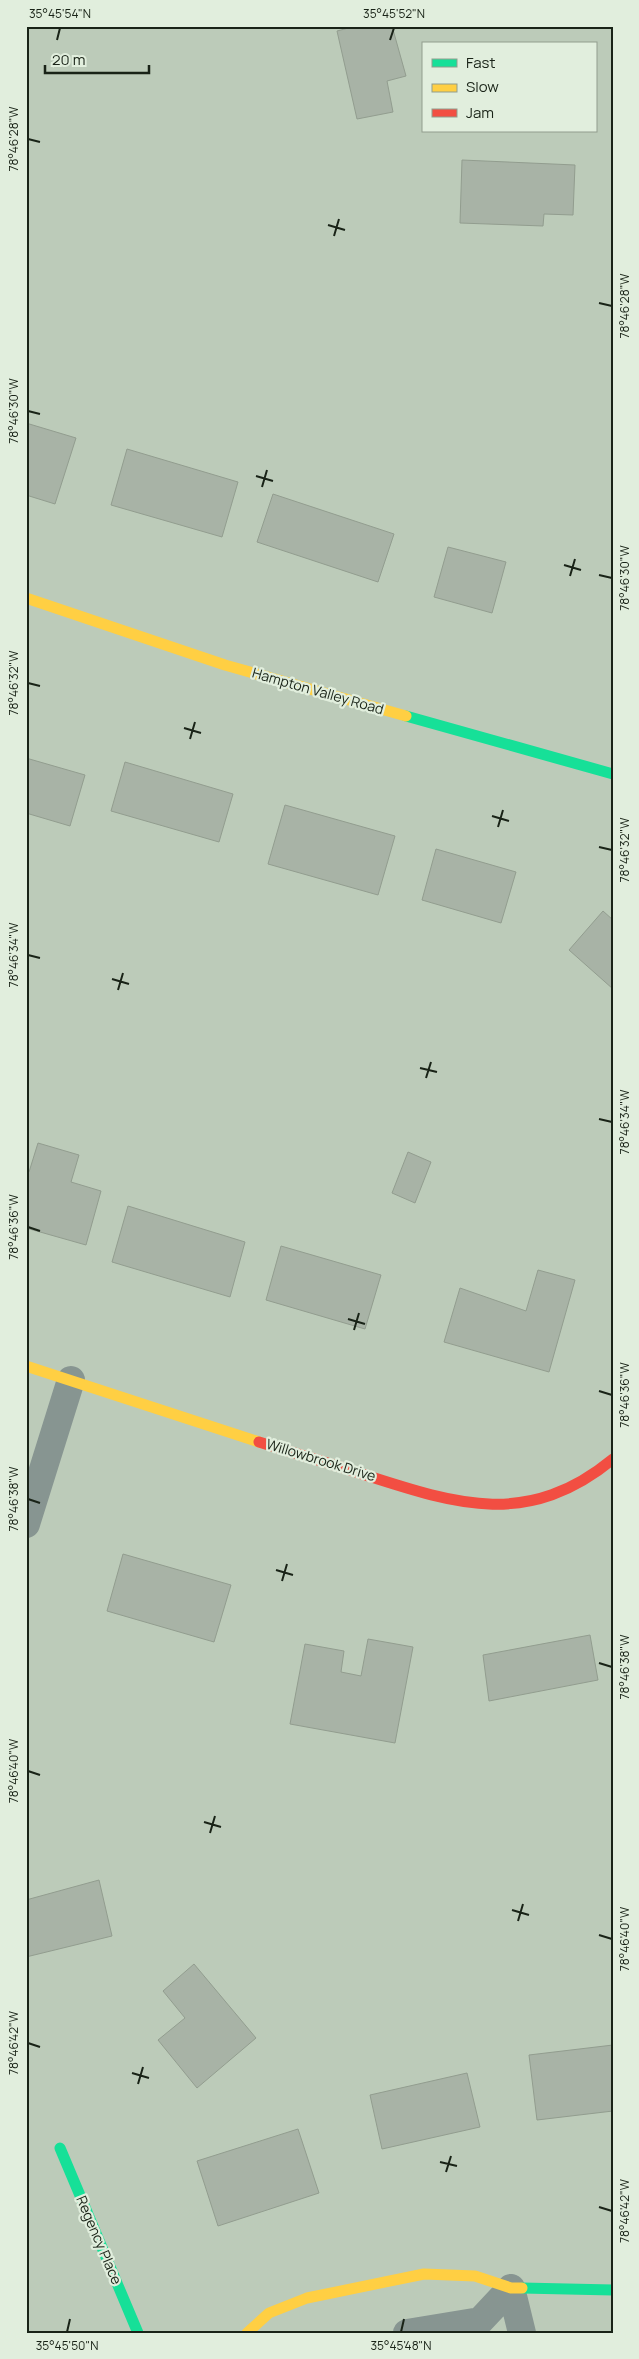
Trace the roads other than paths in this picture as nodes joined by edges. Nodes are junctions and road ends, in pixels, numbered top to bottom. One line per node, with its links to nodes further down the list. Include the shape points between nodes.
1 (26, 598): 2 (street, Hampton Valley Road, via 225,664)
2 (613, 774)
3 (26, 1366): 4 (street, Willowbrook Drive)
4 (71, 1380): 5 (street, Willowbrook Drive, via 449,1500 510,1504 544,1498 575,1484); 6 (street)
5 (613, 1459)
6 (26, 1524)
7 (60, 2148): 10 (street, Regency Place)
8 (511, 2288): 9 (street); 11 (street, via 475,2276 424,2274 307,2298 269,2313); 12 (street, via 480,2321); 13 (street)
9 (613, 2290)
10 (138, 2333)
11 (248, 2333)
12 (407, 2333)
13 (522, 2333)

